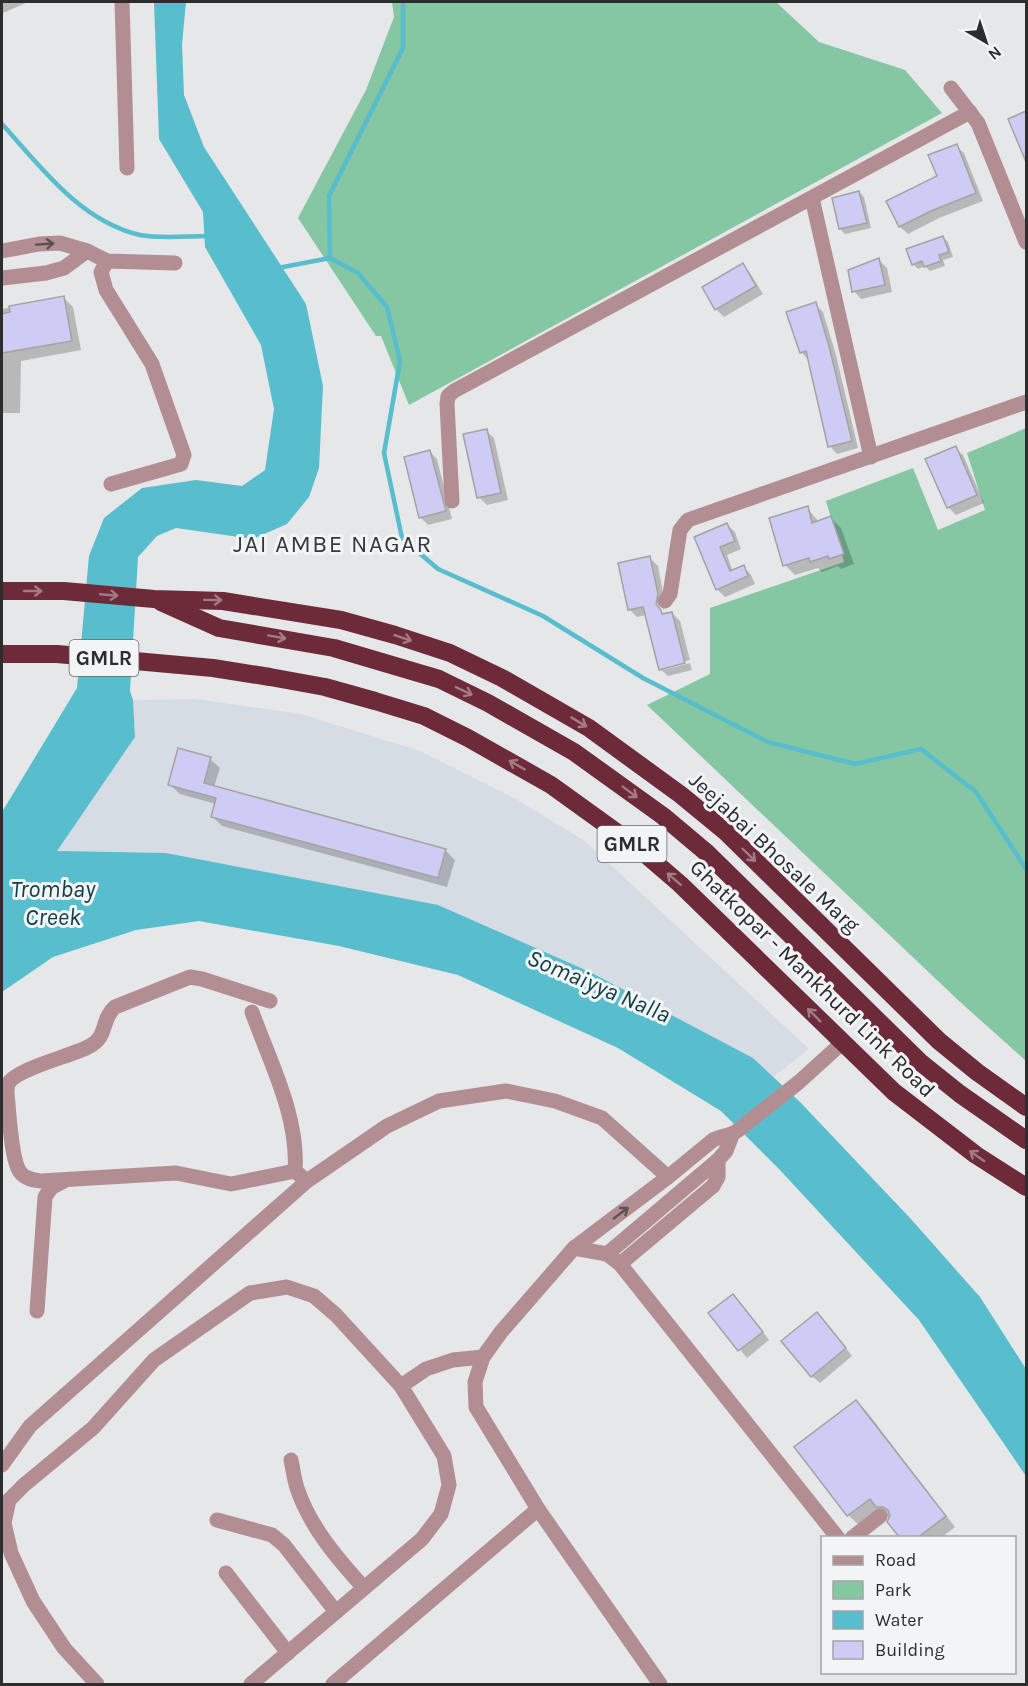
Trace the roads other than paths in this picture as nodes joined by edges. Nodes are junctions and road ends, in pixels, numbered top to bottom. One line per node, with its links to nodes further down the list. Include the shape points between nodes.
1 (122, 2): 4 (street)
2 (951, 88): 3 (street)
3 (970, 112): 5 (street); 6 (street)
4 (127, 168)
5 (812, 198): 13 (street); 15 (street, via 448,396)
6 (1026, 242)
7 (2, 251): 8 (street, one-way to 8, via 60,243)
8 (87, 251): 9 (street); 11 (street, via 64,267 46,273)
9 (107, 261): 10 (street); 14 (street, via 101,272 106,290 152,364 184,455 181,464)
10 (175, 263)
11 (2, 278)
12 (1026, 402): 13 (street)
13 (870, 456): 18 (street, via 688,520 680,530 670,594)
14 (111, 484)
15 (452, 501)
16 (2, 591): 17 (highway, GMLR, one-way to 17, via 64,591)
17 (154, 599): 23 (highway, Jeejabai Bhosale Marg / GMLR, one-way to 23, via 223,601 341,620 450,653 589,728 726,832 939,1041); 25 (highway, one-way to 25, via 219,628 334,648 439,679 574,752 707,853 920,1062)
18 (665, 601)
19 (2, 654): 22 (highway, Ghatkopar - Mankhurd Link Road / GMLR, one-way to 19, via 637,847 551,785 424,716 325,687 213,668 57,654)
20 (270, 1001): 29 (street, via 190,977 115,1006 108,1013 105,1031 98,1042 17,1075 8,1084 7,1094 15,1162 21,1174 31,1180)
21 (252, 1012): 27 (street, via 286,1107)
22 (842, 1042): 24 (street); 30 (highway, Ghatkopar - Mankhurd Link Road / GMLR, one-way to 22, via 935,1126)
23 (1026, 1107)
24 (734, 1133): 26 (street); 28 (street, via 713,1140)
25 (1026, 1140)
26 (718, 1160): 32 (street); 33 (street, via 718,1177 713,1186)
27 (301, 1176): 28 (street, via 439,1101 506,1091 555,1101 602,1118); 29 (street, via 231,1184 176,1173); 38 (street, via 30,1426)
28 (668, 1177): 31 (street, one-way to 28)
29 (67, 1180): 34 (street, via 51,1188 45,1197)
30 (1026, 1187)
31 (574, 1248): 32 (street); 35 (street)
32 (607, 1254): 33 (street)
33 (620, 1264): 42 (street)
34 (37, 1311)
35 (483, 1357): 36 (street, via 453,1360 426,1369); 39 (street, via 475,1382 476,1407)
36 (401, 1386): 45 (street, via 444,1456 449,1485 441,1514 422,1539); 48 (street, via 314,1296 287,1287 250,1293 154,1360 93,1428 24,1485 9,1500 4,1524 11,1553 33,1601 64,1648)
37 (291, 1460): 45 (street, via 296,1487 312,1520 329,1549)
38 (2, 1465)
39 (538, 1509): 50 (street); 51 (street)
40 (880, 1516): 43 (street)
41 (217, 1520): 46 (street, via 272,1535)
42 (836, 1536)
43 (855, 1536)
44 (226, 1573): 47 (street)
45 (364, 1588): 46 (street)
46 (336, 1612): 47 (street)
47 (288, 1653): 49 (street)
48 (97, 1684)
49 (251, 1684)
50 (333, 1684)
51 (660, 1684)

